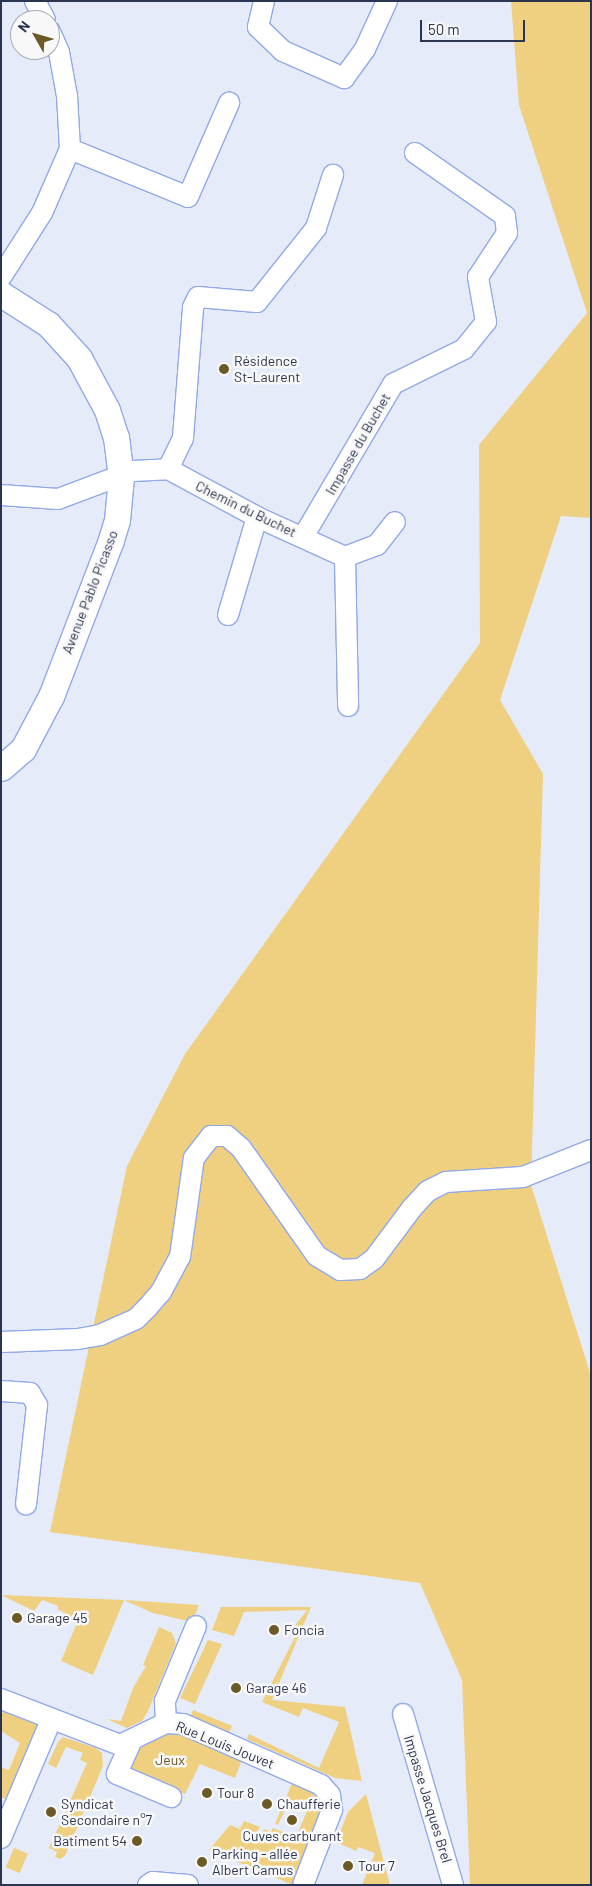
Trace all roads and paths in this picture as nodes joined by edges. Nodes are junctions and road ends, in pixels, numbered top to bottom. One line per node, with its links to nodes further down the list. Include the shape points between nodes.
1 (264, 1): 2 (street, via 258,27 282,51 344,78 365,49)
2 (387, 1)
3 (60, 58): 5 (street, via 67,96)
4 (229, 102): 5 (street, via 188,197)
5 (70, 149): 8 (street, via 42,212)
6 (415, 152): 15 (street, Impasse du Buchet, via 505,216 506,233 478,278 486,322 464,349 392,384)
7 (333, 175): 10 (street, via 316,228 257,302 198,297 193,307 183,438)
8 (1, 277)
9 (1, 294): 11 (main road, Avenue Pablo Picasso, via 48,324 79,358 107,410 116,437)
10 (168, 469): 11 (street, via 133,472); 13 (street, Chemin du Buchet)
11 (121, 477): 12 (street, via 58,499); 19 (main road, Avenue Pablo Picasso, via 117,520 111,540 51,696 23,749)
12 (1, 495)
13 (257, 517): 15 (street, Chemin du Buchet); 17 (street)
14 (395, 522): 16 (street, via 377,545)
15 (303, 537): 16 (street, Chemin du Buchet)
16 (345, 557): 18 (street)
17 (228, 615)
18 (348, 706)
19 (1, 768)
20 (591, 1150): 21 (street, via 523,1177 446,1182 428,1191 374,1258 360,1269 340,1270 317,1256 242,1148 228,1136 211,1136 194,1158 180,1257 161,1292 136,1319 100,1335 78,1339)
21 (1, 1342)
22 (1, 1391): 23 (street, via 30,1393 37,1404)
23 (26, 1504)
24 (196, 1626): 28 (street, via 165,1701)
25 (1, 1699): 27 (street, Rue Louis Jouvet)
26 (403, 1714): 35 (street, Impasse Jacques Brel)
27 (51, 1720): 29 (street, Rue Louis Jouvet, via 107,1743 120,1745); 31 (street)
28 (166, 1723): 29 (street, Rue Louis Jouvet); 34 (street, Rue Louis Jouvet, via 183,1724 326,1790 332,1810)
29 (131, 1742): 30 (street, via 117,1774)
30 (171, 1797)
31 (1, 1838)
32 (148, 1885): 33 (street, via 153,1882)
33 (188, 1885)
34 (303, 1885)
35 (453, 1885)

